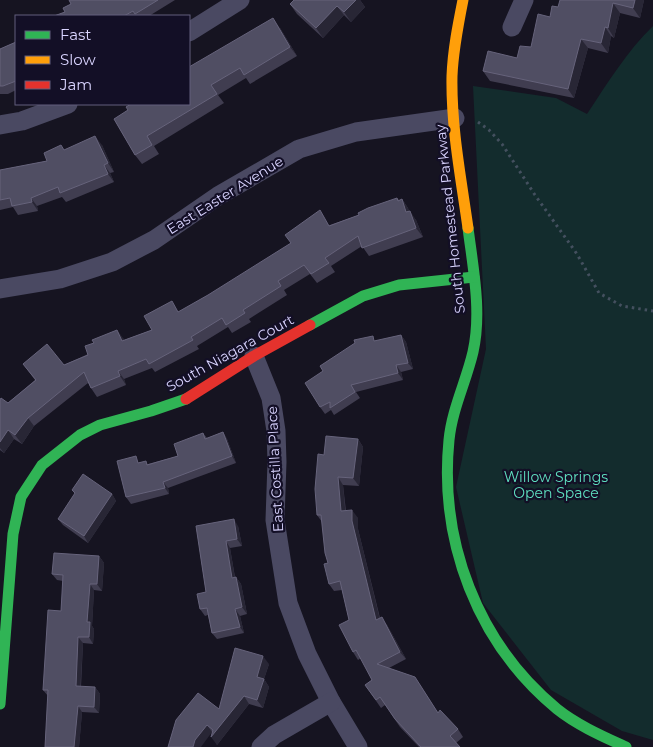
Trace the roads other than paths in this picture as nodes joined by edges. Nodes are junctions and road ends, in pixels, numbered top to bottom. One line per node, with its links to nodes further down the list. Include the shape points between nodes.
1 (240, 0): 5 (street)
2 (463, 0): 7 (street, South Homestead Parkway, via 453,58)
3 (524, 0): 4 (street)
4 (512, 27)
5 (190, 31)
6 (65, 105): 8 (street, via 22,121)
7 (455, 118): 9 (street, South Homestead Parkway); 10 (street, East Easter Avenue, via 356,132 299,149 218,196 154,240 112,262 60,279)
8 (0, 125)
9 (474, 277): 11 (street, South Niagara Court, via 399,285 363,296); 16 (street, South Homestead Parkway, via 476,334 454,414 446,473 447,500 458,559 485,623 518,672 578,723)
10 (0, 290)
11 (254, 356): 12 (street, East Costilla Place, via 271,398 276,431 275,520 288,603 307,654); 13 (street, South Niagara Court, via 185,399 100,425 80,435 42,465 21,497 13,534)
12 (331, 702): 14 (street, via 274,735); 15 (street, East Costilla Place)
13 (0, 704)
14 (261, 747)
15 (358, 747)
16 (626, 747)

